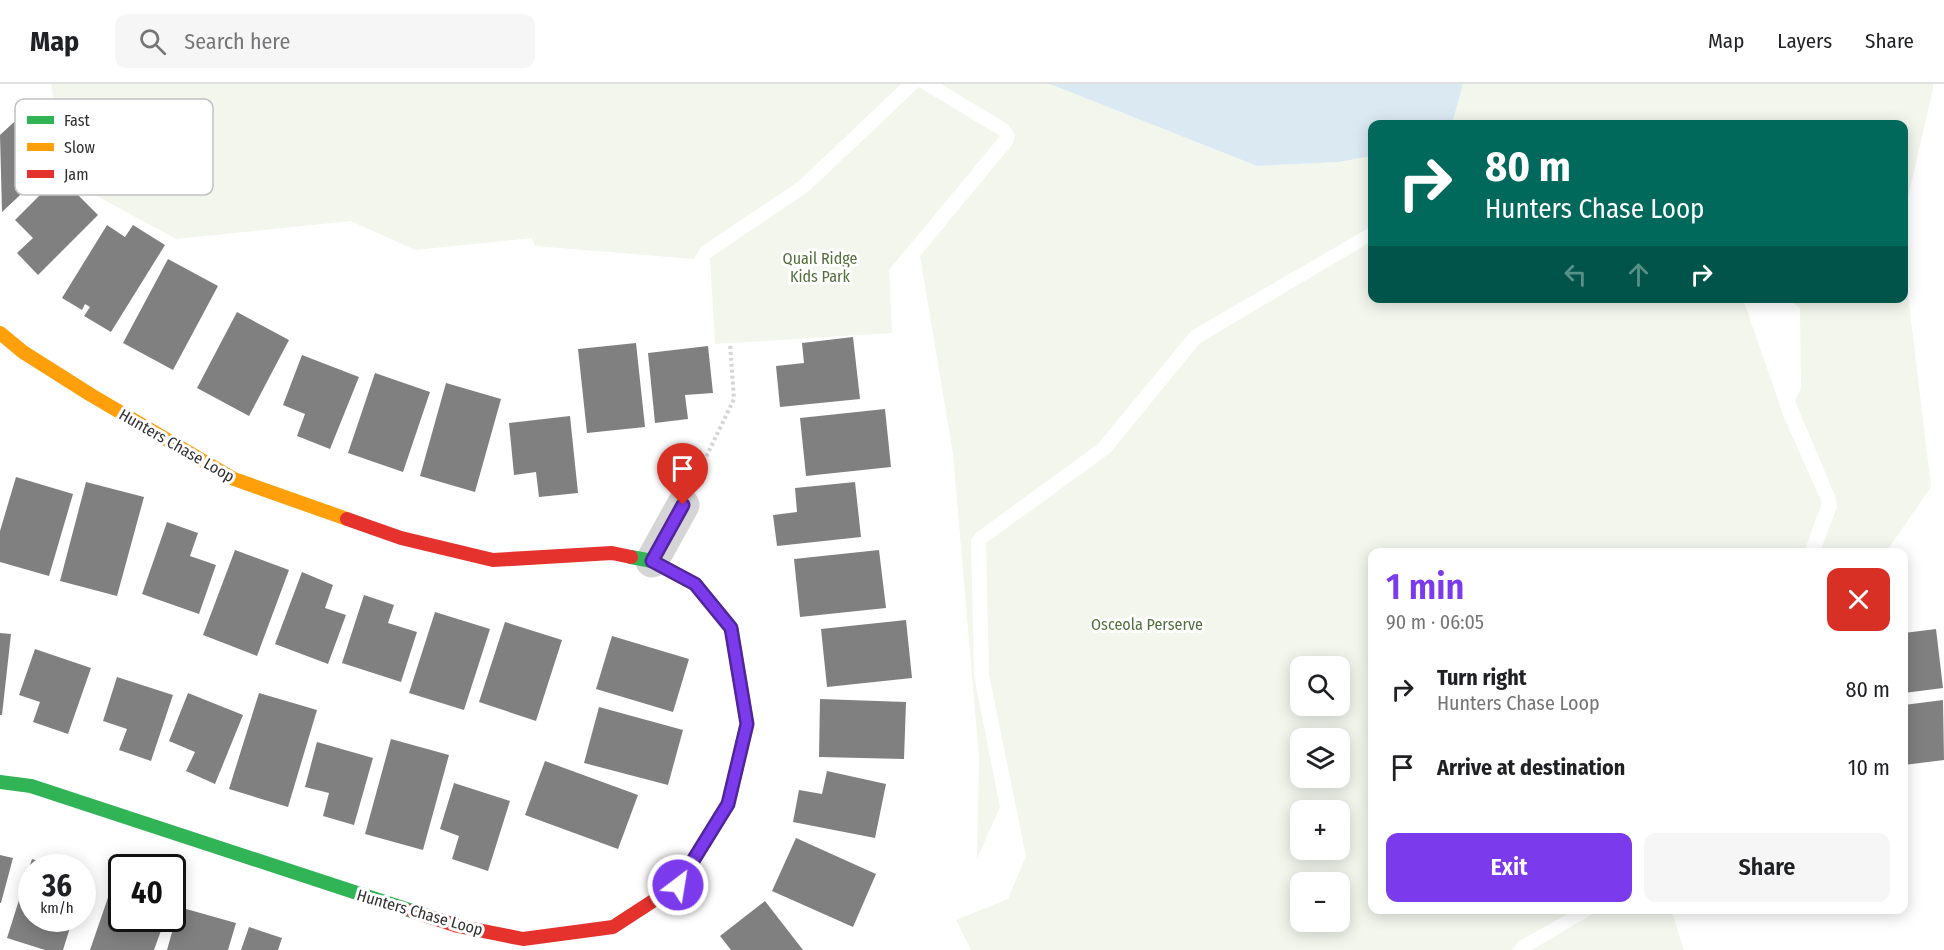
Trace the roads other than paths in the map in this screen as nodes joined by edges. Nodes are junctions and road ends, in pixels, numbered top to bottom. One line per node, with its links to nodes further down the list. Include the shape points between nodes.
1 (0, 333): 3 (street, Hunters Chase Loop, via 24,352 234,479 401,538 493,560 612,553)
2 (683, 505): 3 (street)
3 (652, 561): 4 (street, Hunters Chase Loop, via 695,584 731,628 747,724 728,804 678,885 613,927 523,939 458,926 31,786)
4 (0, 782)

